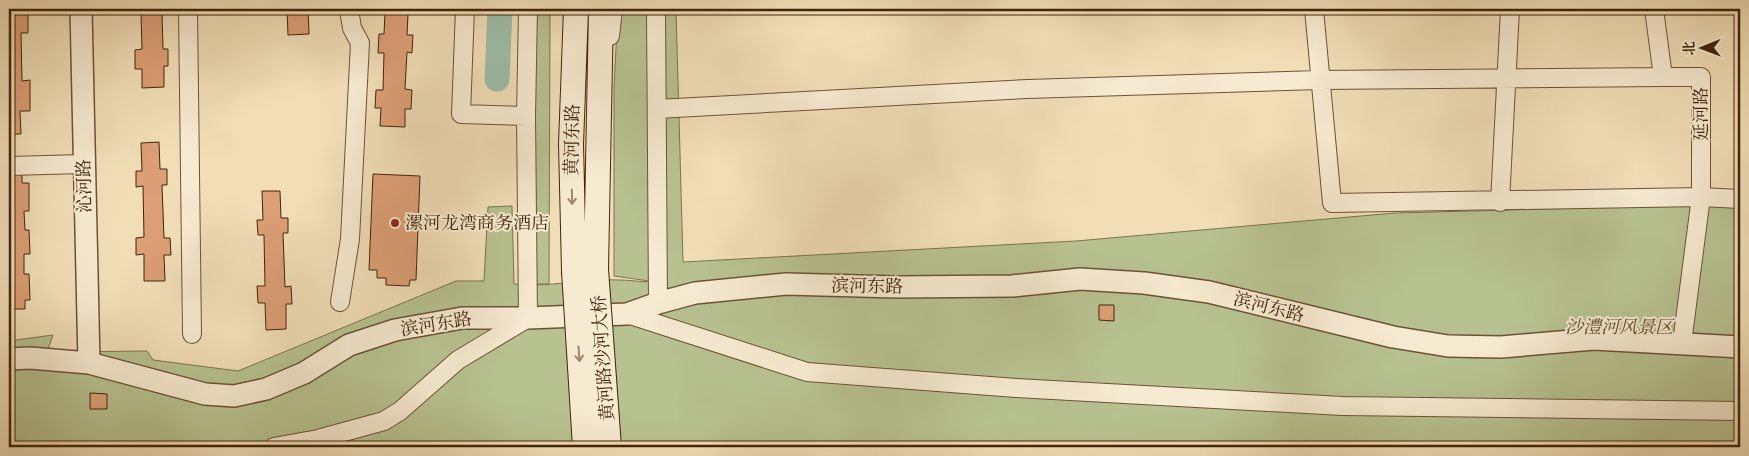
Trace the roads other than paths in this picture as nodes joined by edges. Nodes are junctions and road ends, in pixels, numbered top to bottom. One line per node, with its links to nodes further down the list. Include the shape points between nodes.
1 (81, 9): 21 (street, 沁河路)
2 (188, 9): 31 (street)
3 (350, 9): 27 (street, via 352,28 360,43 350,239)
4 (465, 9): 18 (street, via 461,114)
5 (528, 9): 18 (street)
6 (568, 9): 19 (street)
7 (576, 9): 19 (main road, 黄河东路)
8 (601, 9): 20 (main road, 黄河东路)
9 (613, 9): 20 (street)
10 (656, 9): 17 (street)
11 (1314, 9): 16 (street)
12 (1510, 9): 15 (street)
13 (1654, 9): 14 (street)
14 (1663, 77): 15 (street); 23 (street, 延河路, via 1701,77)
15 (1506, 78): 16 (street); 25 (street)
16 (1320, 80): 17 (street, via 1027,89); 25 (street, via 1332,203)
17 (657, 109): 28 (street)
18 (526, 116): 30 (street)
19 (571, 144): 26 (main road, 黄河东路, one-way to 26)
20 (599, 148): 26 (main road, 黄河东路)
21 (83, 164): 22 (street); 35 (street, 沁河路)
22 (9, 166)
23 (1701, 197): 24 (street); 25 (street); 32 (street)
24 (1740, 199)
25 (1500, 202)
26 (585, 270): 38 (main road, 黄河路沙河大桥, one-way to 38, bridge); 39 (main road, 黄河路沙河大桥, bridge)
27 (340, 302)
28 (658, 303): 29 (street, 滨河东路); 32 (street, 滨河东路, via 695,294 786,284 1012,286 1080,279 1209,292 1393,337 1448,346 1501,347 1594,339)
29 (626, 314): 30 (street, 滨河东路); 36 (street, via 808,372 1016,388 1342,406)
30 (528, 318): 35 (street, 滨河东路, via 462,318 395,330 349,345 304,373 266,389 234,396 204,394); 37 (street, via 458,360 384,421)
31 (192, 334)
32 (1682, 343): 33 (street, 滨河东路)
33 (1740, 347)
34 (9, 360): 35 (street, 滨河东路, via 30,358)
35 (89, 363)
36 (1740, 411)
37 (274, 447)
38 (585, 447)
39 (609, 447)

